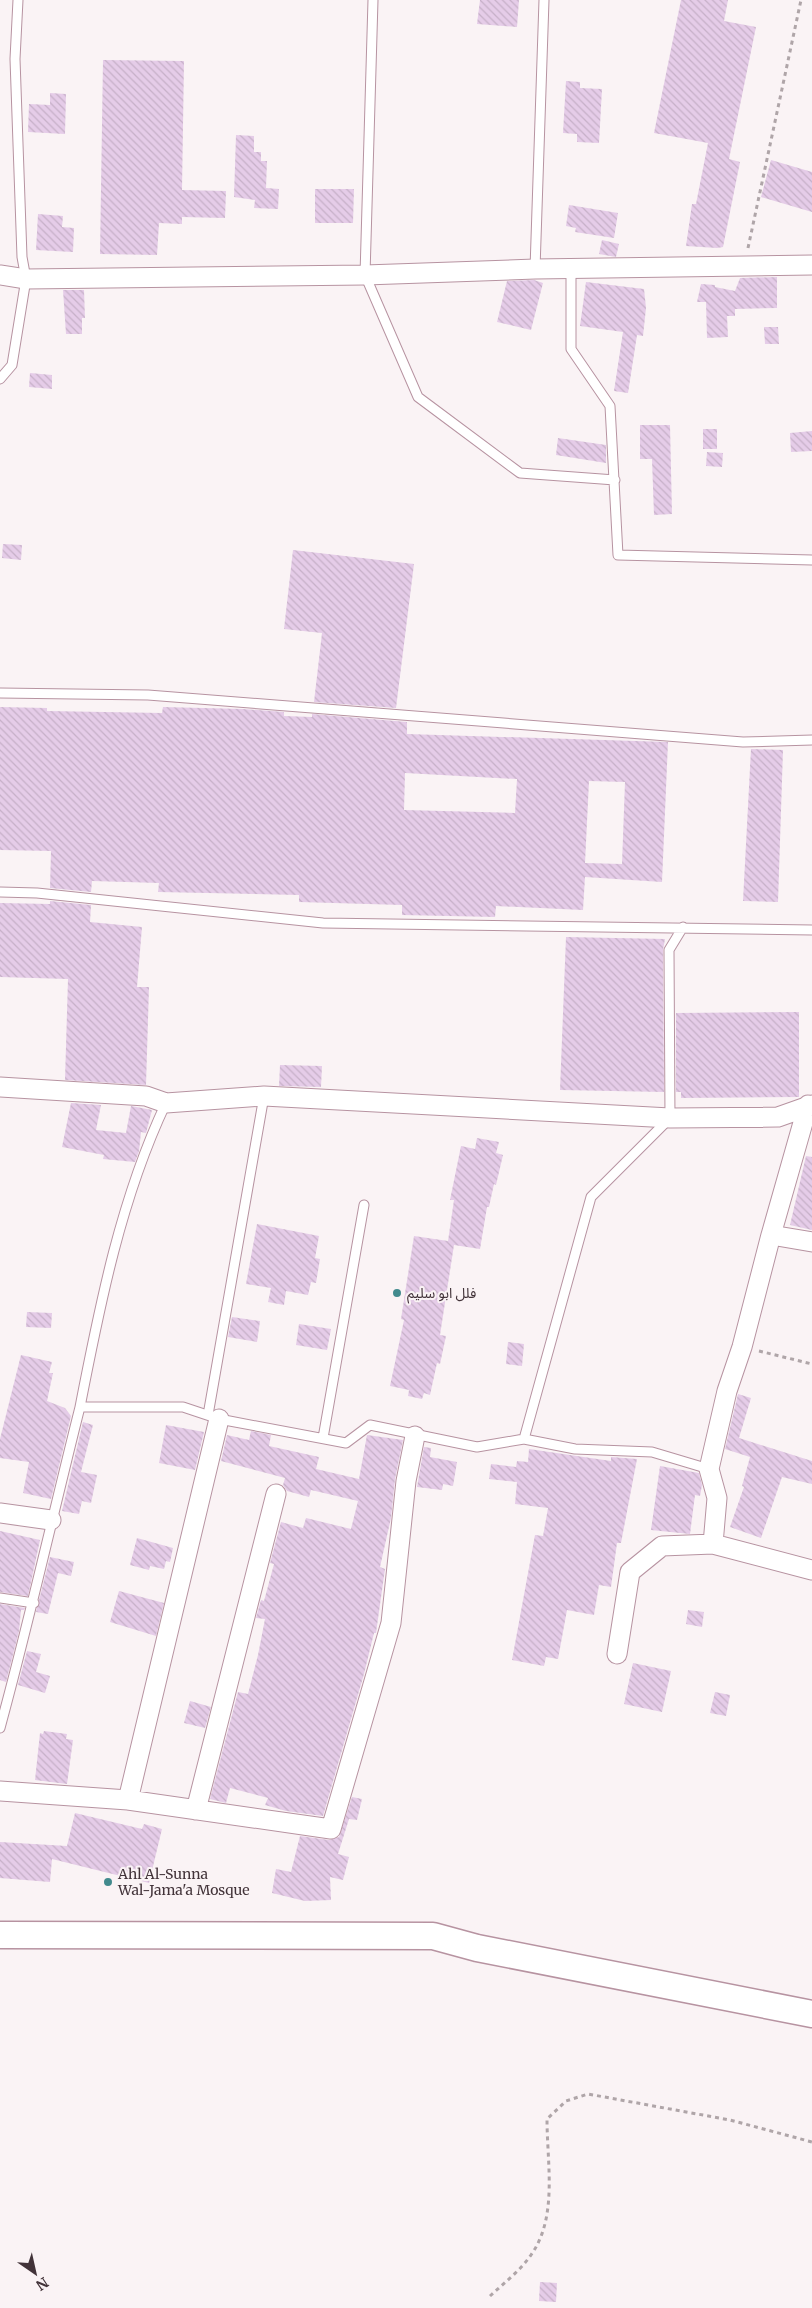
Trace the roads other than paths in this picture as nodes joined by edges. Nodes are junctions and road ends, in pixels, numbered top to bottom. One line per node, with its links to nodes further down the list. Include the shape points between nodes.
1 (18, 0): 9 (lane, via 16,69 22,256)
2 (374, 0): 8 (lane)
3 (544, 0): 5 (lane)
4 (812, 265): 6 (street)
5 (535, 268): 6 (street); 8 (street)
6 (571, 268): 11 (lane, via 571,349 610,406)
7 (0, 275): 9 (street)
8 (365, 275): 9 (street); 11 (lane, via 418,397 520,472)
9 (26, 279): 10 (lane, via 12,365)
10 (0, 380)
11 (615, 480): 12 (lane, via 618,555)
12 (812, 560)
13 (0, 693): 14 (lane, via 148,695 742,742)
14 (812, 740)
15 (0, 892): 16 (lane, via 37,893 322,923)
16 (683, 927): 17 (lane); 22 (lane, via 669,950)
17 (812, 930)
18 (0, 1087): 20 (street, via 146,1096)
19 (264, 1096): 20 (street); 22 (street); 27 (lane)
20 (166, 1103): 26 (lane, via 148,1141 128,1206 96,1325)
21 (810, 1105): 22 (street, via 778,1117); 24 (street)
22 (670, 1118): 30 (lane, via 591,1197)
23 (364, 1205): 29 (lane)
24 (771, 1235): 25 (street); 31 (street)
25 (812, 1242)
26 (80, 1407): 27 (lane, via 183,1407); 34 (lane)
27 (214, 1417): 29 (lane); 42 (street)
28 (415, 1436): 29 (lane, via 370,1425 346,1443); 30 (lane, via 477,1447); 43 (street, via 406,1481 391,1623 331,1829)
29 (323, 1438)
30 (524, 1439): 31 (lane, via 575,1449 652,1452)
31 (709, 1468): 35 (street, via 717,1498)
32 (276, 1494): 43 (street)
33 (0, 1513): 34 (street)
34 (52, 1520): 38 (lane)
35 (713, 1544): 36 (street); 39 (street, via 662,1546 630,1572)
36 (812, 1570)
37 (0, 1598): 38 (lane)
38 (34, 1603): 40 (lane)
39 (617, 1654)
40 (0, 1728)
41 (0, 1791): 42 (street)
42 (128, 1800): 43 (street)
43 (196, 1810)
44 (0, 1935): 45 (street, via 434,1936 477,1948)
45 (812, 2014)

